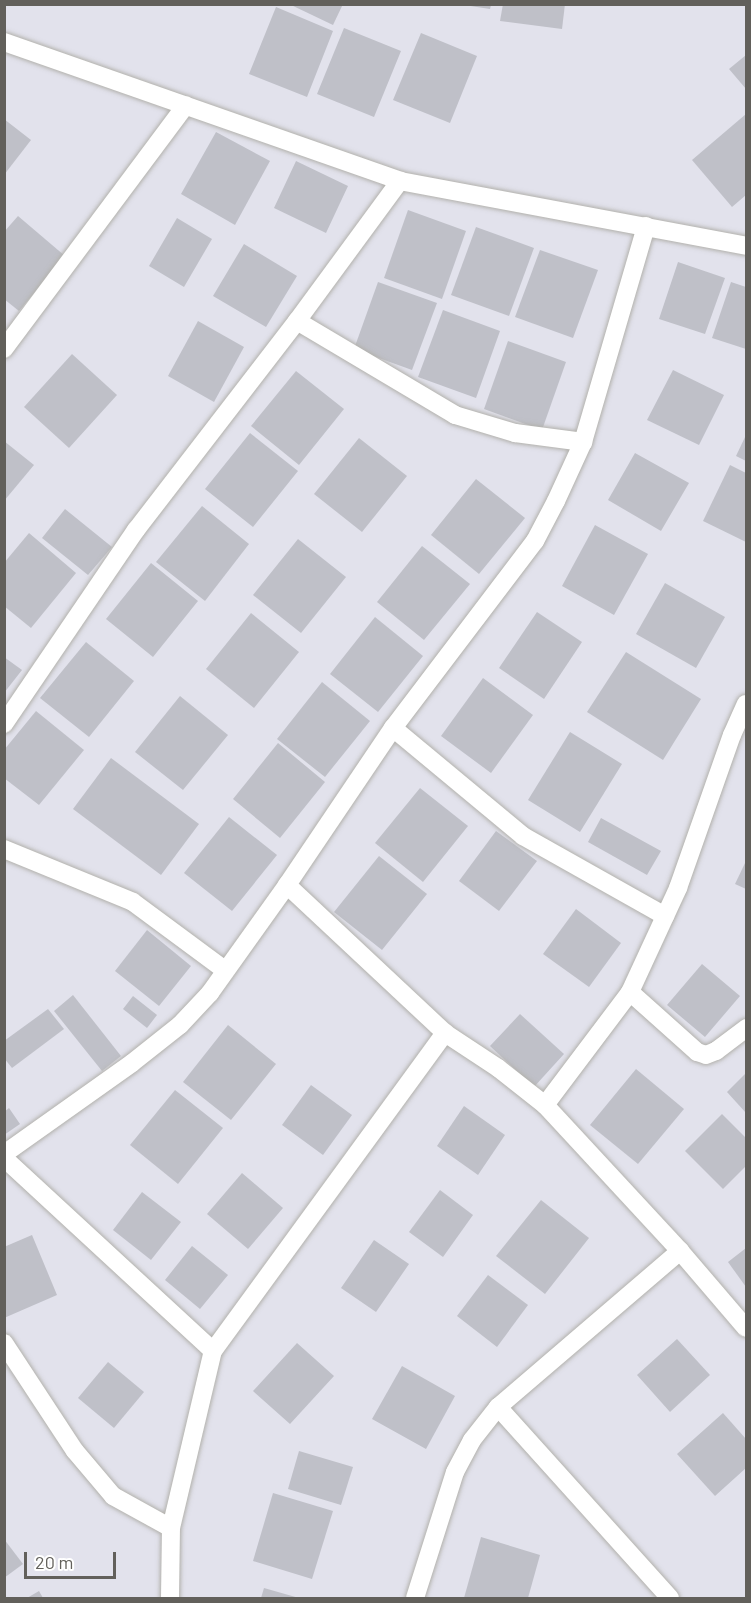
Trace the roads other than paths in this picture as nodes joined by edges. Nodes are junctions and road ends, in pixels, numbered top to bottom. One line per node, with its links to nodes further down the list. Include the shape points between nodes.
1 (4, 42): 2 (street)
2 (186, 105): 3 (street); 7 (street)
3 (400, 181): 4 (street); 6 (street)
4 (646, 226): 5 (street); 8 (street)
5 (747, 246)
6 (297, 321): 8 (street, via 455,415 515,433); 10 (street, via 136,530)
7 (4, 349)
8 (583, 442): 11 (street, via 535,541)
9 (747, 704): 14 (street)
10 (4, 724)
11 (393, 728): 13 (street); 14 (street, via 523,836)
12 (4, 849): 15 (street, via 134,902)
13 (287, 885): 15 (street); 18 (street)
14 (665, 916): 16 (street)
15 (225, 970): 20 (street, via 180,1025)
16 (630, 992): 17 (street, via 705,1055); 19 (street)
17 (747, 1028)
18 (446, 1033): 19 (street); 24 (street)
19 (545, 1105): 21 (street)
20 (4, 1156): 24 (street)
21 (680, 1251): 22 (street); 25 (street)
22 (747, 1328)
23 (4, 1343): 26 (street, via 75,1451 113,1496)
24 (213, 1351): 26 (street)
25 (498, 1407): 28 (street, via 472,1440 455,1473); 29 (street)
26 (171, 1528): 27 (street)
27 (170, 1599)
28 (415, 1599)
29 (670, 1599)

